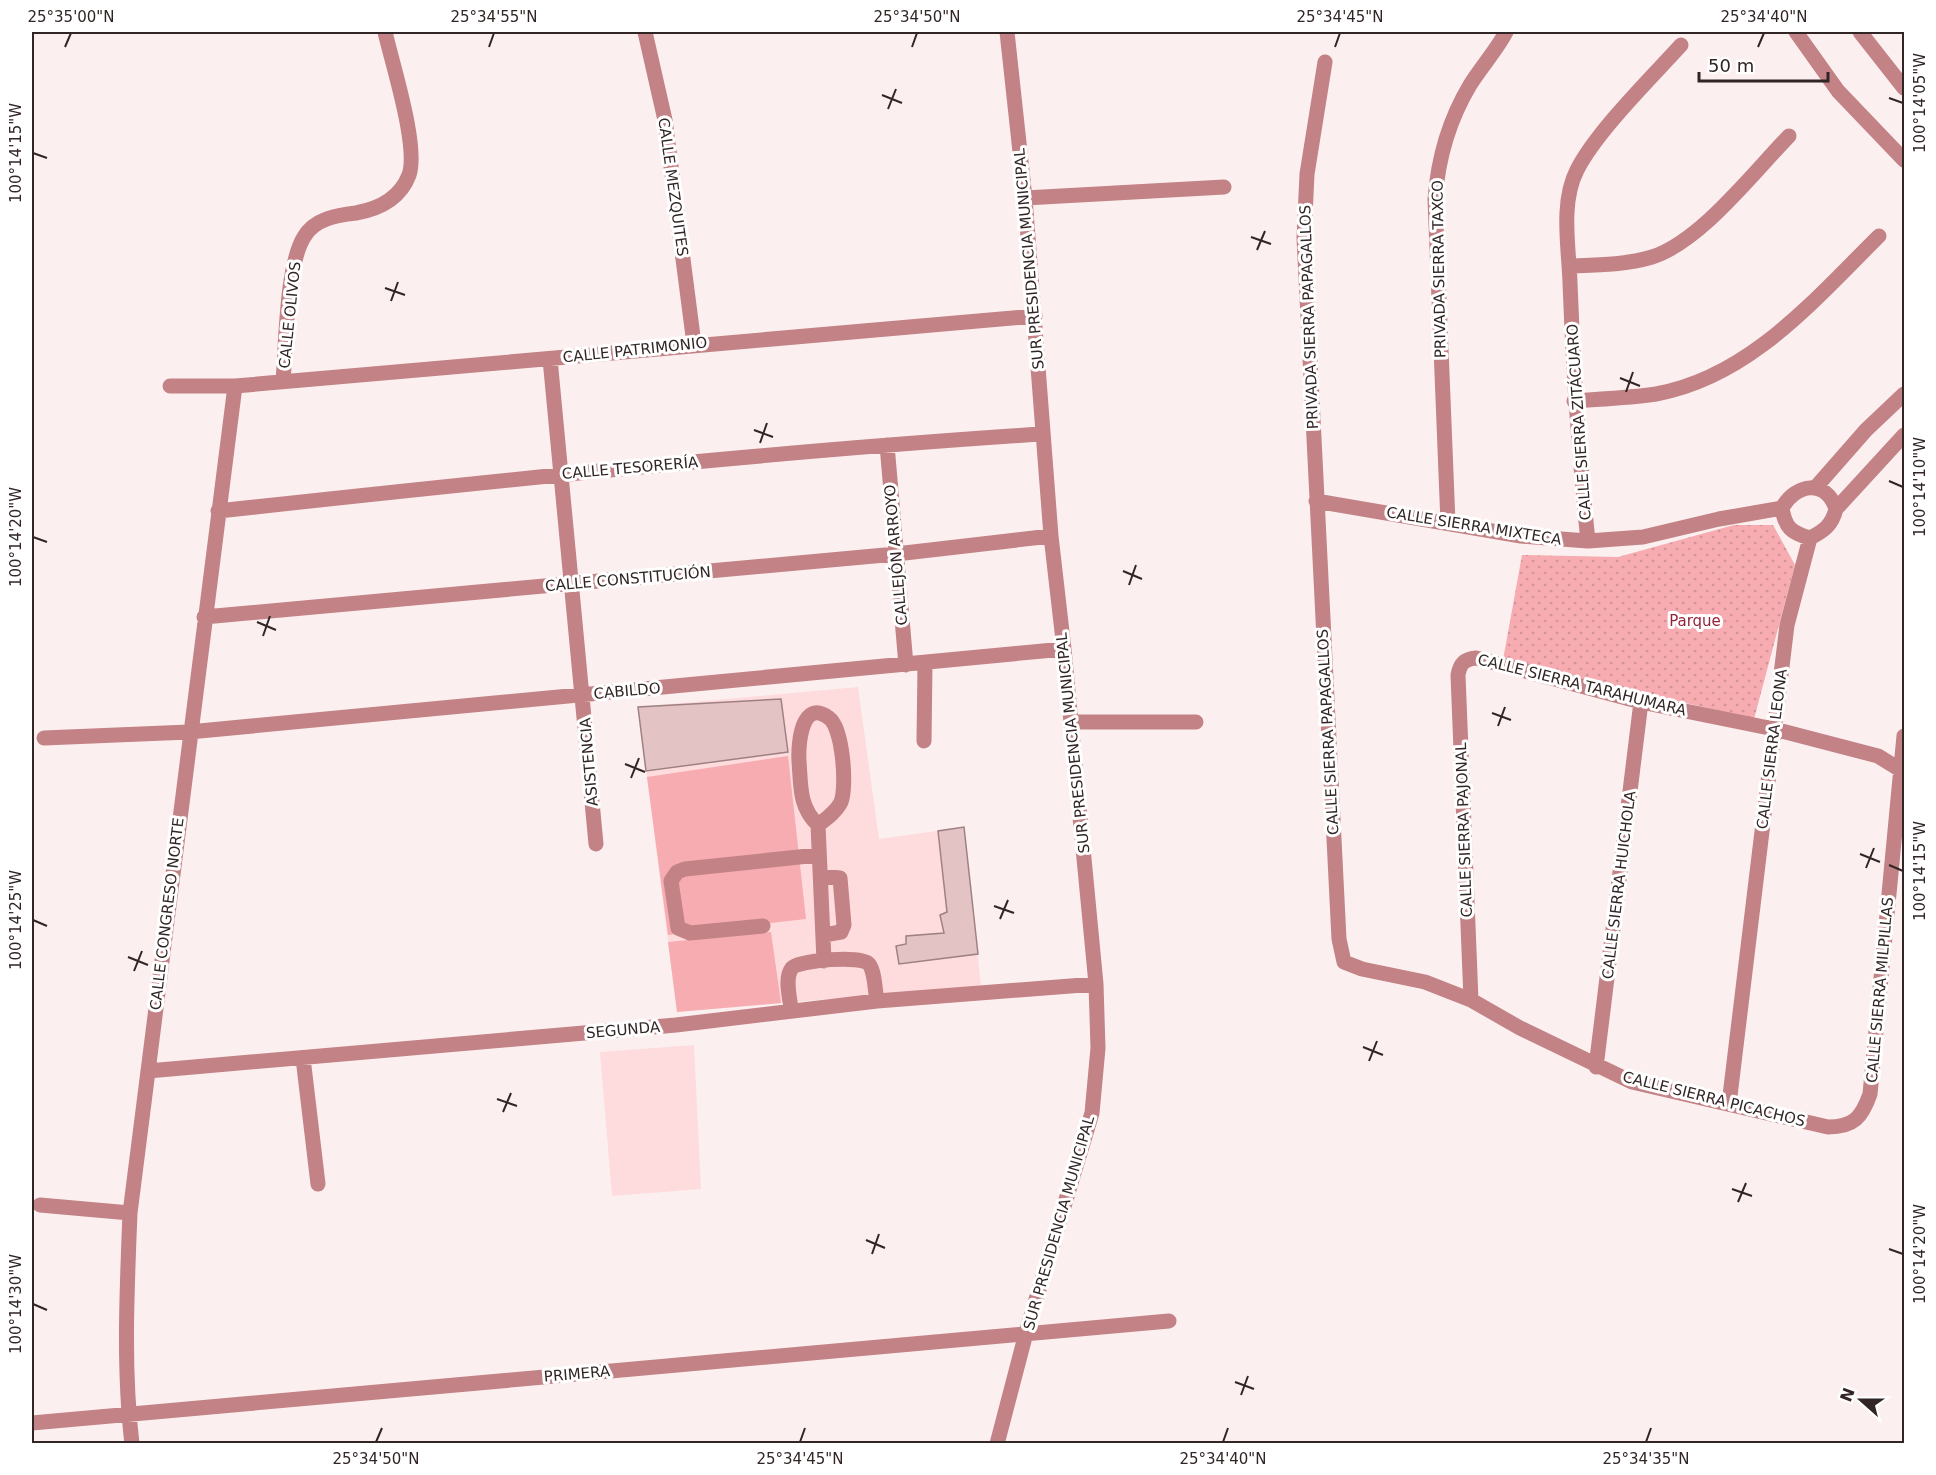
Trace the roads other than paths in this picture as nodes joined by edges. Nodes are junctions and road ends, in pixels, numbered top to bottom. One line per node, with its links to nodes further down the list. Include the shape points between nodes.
1 (385, 32): 19 (street, CALLE OLIVOS, via 409,140 409,176 386,203 371,210 337,215 316,224 305,235 294,266)
2 (645, 32): 17 (street, CALLE MEZQUITES, via 665,120)
3 (1007, 32): 13 (street, SUR PRESIDENCIA MUNICIPAL)
4 (1506, 32): 33 (street, PRIVADA SIERRA TAXCO, via 1459,106 1437,174)
5 (1796, 32): 11 (street, via 1838,91)
6 (1860, 32): 9 (street)
7 (1681, 45): 15 (street, CALLE SIERRA ZITÁCUARO, via 1611,124 1577,170 1568,210)
8 (1325, 62): 29 (street, PRIVADA SIERRA PAPAGALLOS, via 1304,208)
9 (1905, 88)
10 (1788, 136): 15 (street, via 1683,242 1633,262)
11 (1905, 160)
12 (1224, 187): 13 (street)
13 (1025, 198): 16 (street, SUR PRESIDENCIA MUNICIPAL)
14 (1880, 236): 23 (street, via 1802,312 1737,364 1657,394)
15 (1569, 266): 23 (street, CALLE SIERRA ZITÁCUARO)
16 (1035, 316): 17 (street, CALLE PATRIMONIO); 24 (street, SUR PRESIDENCIA MUNICIPAL)
17 (694, 344): 18 (street, CALLE PATRIMONIO)
18 (550, 359): 19 (street, CALLE PATRIMONIO); 27 (street, ASISTENCIA)
19 (283, 381): 21 (street, CALLE PATRIMONIO)
20 (170, 386): 21 (street, CALLE PATRIMONIO)
21 (235, 386): 32 (street, CALLE CONGRESO NORTE)
22 (1905, 394): 28 (street, via 1866,430)
23 (1574, 401): 36 (street, CALLE SIERRA ZITÁCUARO)
24 (1042, 434): 26 (street, CALLE TESORERÍA); 34 (street, SUR PRESIDENCIA MUNICIPAL)
25 (1905, 435): 31 (street)
26 (887, 445): 27 (street, CALLE TESORERÍA); 37 (street, CALLEJÓN ARROYO)
27 (561, 474): 32 (street, CALLE TESORERÍA); 38 (street, ASISTENCIA)
28 (1816, 487): 30 (street, via 1803,487); 31 (street, via 1826,491)
29 (1316, 501): 33 (street, CALLE SIERRA MIXTECA); 60 (street, CALLE SIERRA PAPAGALLOS, via 1339,939)
30 (1782, 508): 35 (street, via 1784,523 1790,530); 36 (street, CALLE SIERRA MIXTECA, via 1643,537)
31 (1836, 509): 35 (street, via 1825,531)
32 (218, 511): 39 (street, CALLE CONGRESO NORTE)
33 (1448, 523): 36 (street, CALLE SIERRA MIXTECA, via 1521,536)
34 (1051, 536): 37 (street, CALLE CONSTITUCIÓN); 40 (street, SUR PRESIDENCIA MUNICIPAL)
35 (1810, 538): 48 (street, CALLE SIERRA LEONA, via 1787,625)
36 (1588, 541)
37 (896, 554): 38 (street, CALLE CONSTITUCIÓN); 43 (street, CALLEJÓN ARROYO)
38 (571, 584): 39 (street, CALLE CONSTITUCIÓN); 44 (street, ASISTENCIA)
39 (204, 616): 49 (street, CALLE CONGRESO NORTE)
40 (1064, 649): 42 (street, CABILDO); 46 (street, SUR PRESIDENCIA MUNICIPAL)
41 (1462, 662): 45 (street, CALLE SIERRA TARAHUMARA, via 1476,658); 62 (street, CALLE SIERRA PAJONAL, via 1458,675)
42 (925, 664): 43 (street, CABILDO); 51 (street)
43 (906, 665): 44 (street, CABILDO)
44 (583, 696): 49 (street, CABILDO); 56 (street, ASISTENCIA)
45 (1641, 702): 48 (street, CALLE SIERRA TARAHUMARA); 66 (street, CALLE SIERRA HUICHOLA)
46 (1071, 722): 47 (street); 61 (street, SUR PRESIDENCIA MUNICIPAL)
47 (1196, 722)
48 (1774, 729): 53 (street, CALLE SIERRA TARAHUMARA); 68 (street, CALLE SIERRA LEONA)
49 (189, 732): 50 (street, CABILDO); 67 (street, CALLE CONGRESO NORTE)
50 (44, 738)
51 (924, 741)
52 (1904, 744): 53 (street); 54 (street, CALLE SIERRA MILPILLAS)
53 (1878, 756): 54 (street, CALLE SIERRA TARAHUMARA)
54 (1903, 772): 69 (street, CALLE SIERRA MILPILLAS, via 1870,1094 1866,1107)
55 (818, 825): 55 (street, via 802,802 798,747 799,730 805,720 821,714 834,723 839,734 844,785 840,803); 57 (street)
56 (596, 844)
57 (818, 855): 58 (street, via 685,869 671,881 678,928 690,933); 59 (street, via 821,876 840,878 843,919 841,932 824,935)
58 (763, 926)
59 (824, 961): 63 (street, via 868,962); 64 (street, via 791,969)
60 (1344, 962): 62 (street, CALLE SIERRA PICACHOS, via 1425,982)
61 (1096, 984): 63 (street, SEGUNDA); 74 (street, SUR PRESIDENCIA MUNICIPAL, via 1098,1047 1092,1113)
62 (1471, 999): 66 (street, CALLE SIERRA PICACHOS)
63 (877, 1001): 64 (street, SEGUNDA)
64 (791, 1009): 65 (street, SEGUNDA, via 676,1026)
65 (303, 1058): 67 (street, SEGUNDA); 70 (street)
66 (1596, 1067): 68 (street, CALLE SIERRA PICACHOS, via 1632,1082)
67 (148, 1071): 72 (street, CALLE CONGRESO NORTE)
68 (1729, 1104): 69 (street, CALLE SIERRA PICACHOS, via 1828,1126 1844,1127)
69 (1855, 1120)
70 (318, 1184)
71 (40, 1205): 72 (street)
72 (130, 1213): 75 (street, CALLE CONGRESO NORTE)
73 (1169, 1321): 74 (street, PRIMERA)
74 (1026, 1333): 75 (street, PRIMERA); 78 (street, SUR PRESIDENCIA MUNICIPAL)
75 (129, 1416): 76 (street, PRIMERA); 77 (street, CALLE CONGRESO NORTE)
76 (32, 1423)
77 (132, 1443)
78 (997, 1443)

